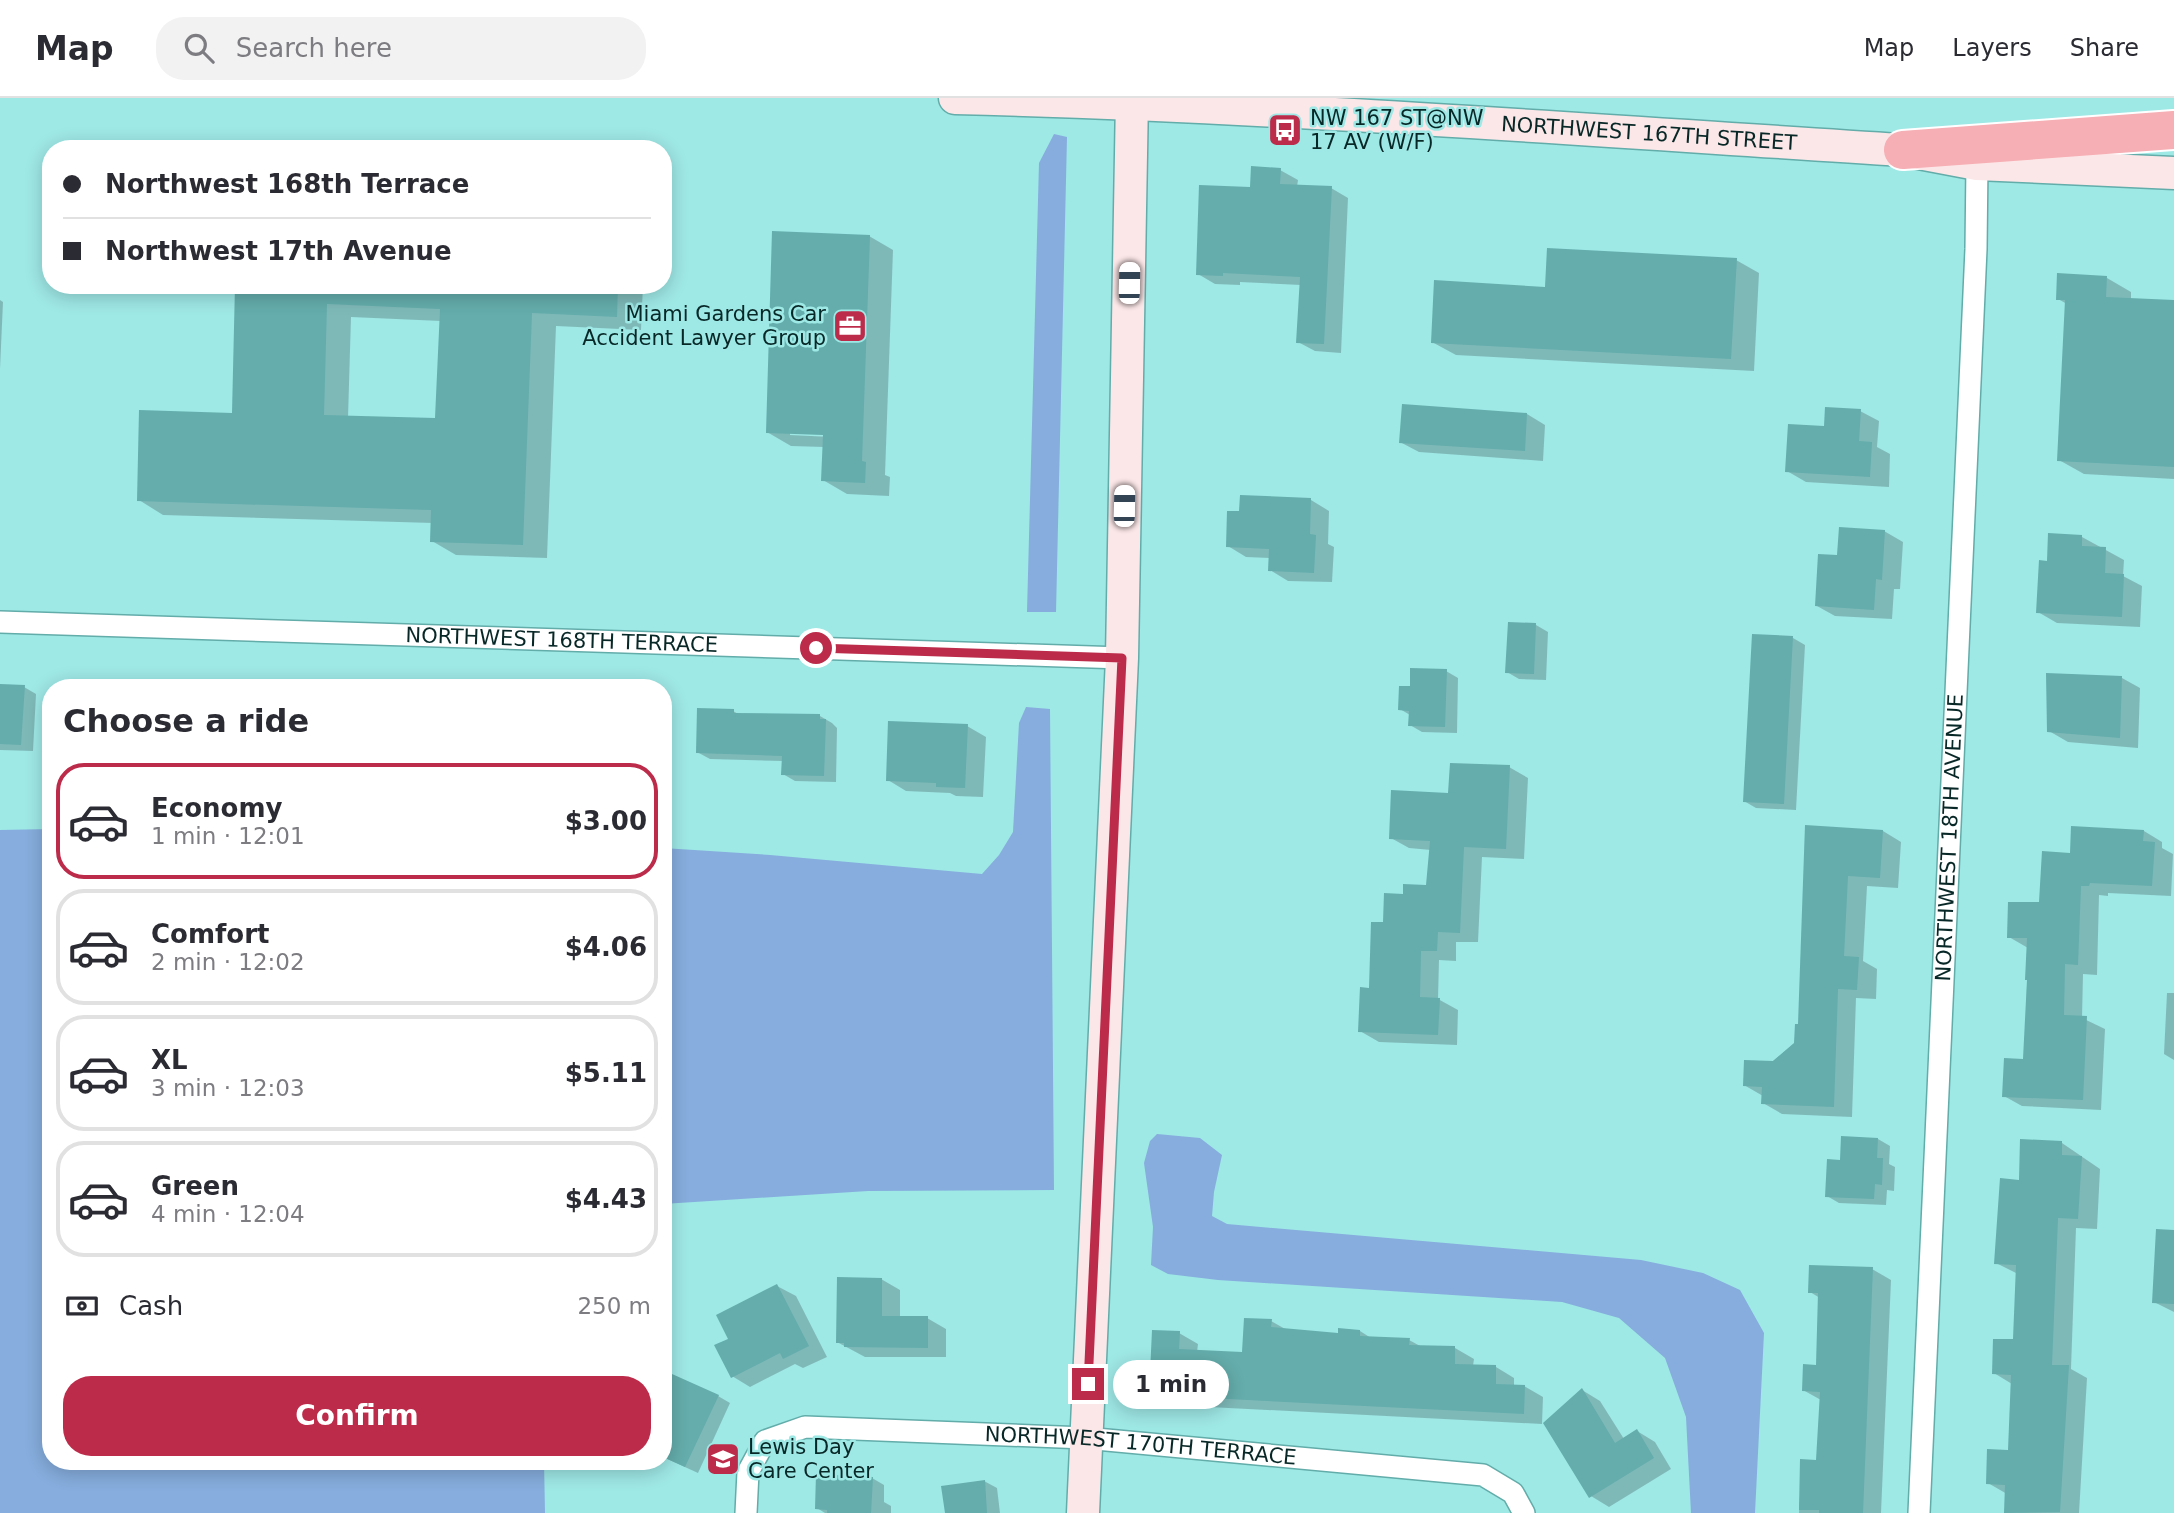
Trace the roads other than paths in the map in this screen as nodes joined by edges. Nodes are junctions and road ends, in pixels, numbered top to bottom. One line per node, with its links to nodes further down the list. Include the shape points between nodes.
1 (955, 98): 2 (street, NORTHWEST 167TH STREET)
2 (1132, 100): 4 (street, NORTHWEST 167TH STREET); 8 (street)
3 (2174, 130): 4 (highway)
4 (1903, 150): 5 (street, NORTHWEST 167TH STREET)
5 (1977, 164): 6 (street, NORTHWEST 167TH STREET); 13 (street, NORTHWEST 18TH AVENUE)
6 (2174, 173)
7 (0, 622): 8 (street, NORTHWEST 168TH TERRACE)
8 (1122, 658): 9 (street)
9 (1085, 1438): 10 (street, NORTHWEST 170TH TERRACE, via 805,1427 765,1441 748,1472); 11 (street); 12 (street, NORTHWEST 170TH TERRACE, via 1483,1475 1513,1493)
10 (746, 1513)
11 (1083, 1513)
12 (1524, 1513)
13 (1919, 1513)

